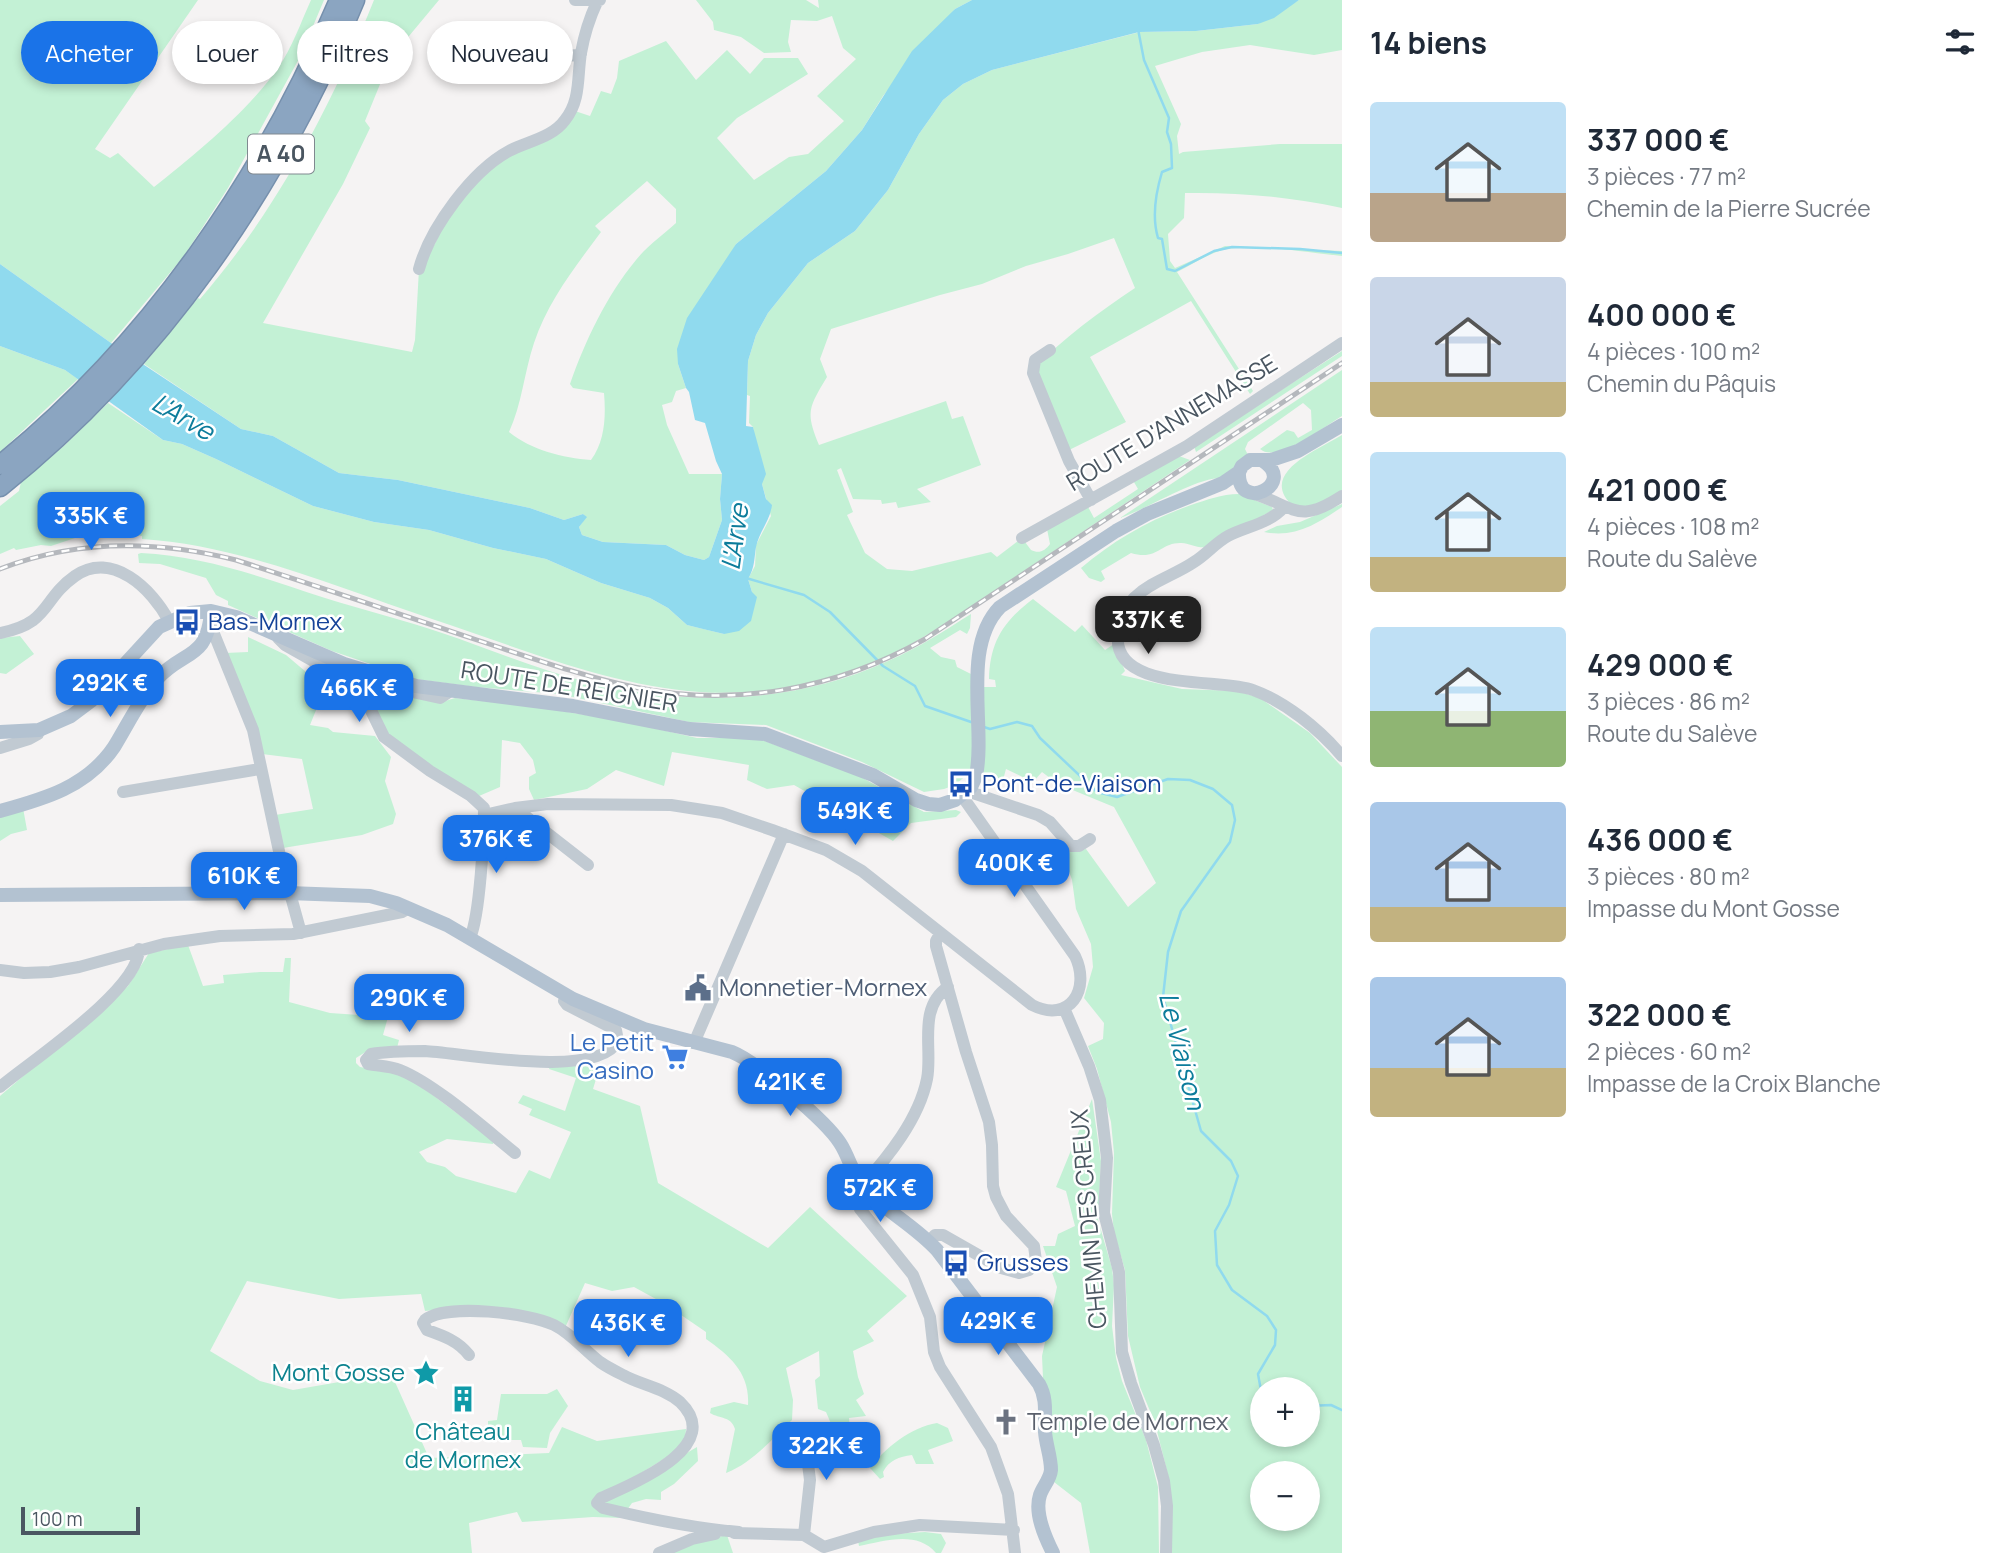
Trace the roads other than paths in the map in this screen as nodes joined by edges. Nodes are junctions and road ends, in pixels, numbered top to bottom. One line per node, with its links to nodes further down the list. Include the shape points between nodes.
1 (339, 0): 8 (highway, A 40, via 264,153)
2 (355, 0): 8 (highway, A 40, via 277,162 240,222)
3 (575, 0): 4 (street)
4 (599, 1): 5 (street)
5 (580, 54): 6 (street); 7 (street, via 579,87 566,119 551,133 500,157 475,179 434,233)
6 (573, 56)
7 (419, 268)
8 (180, 292): 14 (highway, A 40)
9 (1342, 343): 21 (street, ROUTE D'ANNEMASSE, via 1187,446)
10 (1050, 350): 21 (street, via 1035,360 1033,373 1069,461)
11 (1342, 425): 12 (main road)
12 (1298, 451): 13 (main road); 16 (main road)
13 (1263, 461): 15 (main road, via 1250,460); 16 (main road)
14 (6, 467): 17 (highway, A 40)
15 (1239, 472): 18 (main road); 19 (main road, via 1240,482)
16 (1273, 478): 19 (main road, via 1266,490); 22 (street)
17 (0, 487)
18 (1204, 492): 19 (main road); 33 (main road, via 1132,522 1000,607 984,630 980,647 978,760)
19 (1251, 492): 22 (street)
20 (1342, 496): 22 (street, via 1311,512)
21 (1091, 500): 23 (street, ROUTE D'ANNEMASSE)
22 (1284, 507): 31 (street, via 1273,518 1228,536 1134,598 1120,622 1119,648 1127,661 1146,673 1257,692 1302,719)
23 (1022, 538)
24 (210, 618): 25 (main road, ROUTE DE REIGNIER, via 196,611); 26 (main road, ROUTE DE REIGNIER, via 236,617); 32 (street, via 253,730); 36 (main road, via 200,647 152,685 99,766 62,791)
25 (169, 621): 27 (street, via 136,581 114,569 98,568 73,577 30,624); 30 (main road, ROUTE DE REIGNIER, via 149,636 81,709 60,722)
26 (270, 631): 28 (street, via 285,645); 29 (main road, ROUTE DE REIGNIER, via 368,672)
27 (0, 633)
28 (361, 690): 29 (street, via 380,685 440,698); 37 (street, via 384,737 480,803)
29 (449, 692): 33 (main road, ROUTE DE REIGNIER, via 573,706 702,731 765,734 873,775 923,803 946,804)
30 (1, 742)
31 (1342, 755)
32 (260, 769): 34 (street); 41 (street)
33 (968, 789): 39 (street, via 1046,819 1071,845); 51 (street, via 1082,970 1081,986)
34 (123, 792)
35 (514, 808): 37 (street); 38 (street, via 560,803 691,807); 40 (street)
36 (0, 811)
37 (484, 815): 46 (street)
38 (784, 834): 45 (street, via 826,850 862,871); 52 (street)
39 (1090, 839)
40 (588, 865)
41 (289, 893): 42 (main road, via 241,888 200,894); 43 (main road, via 359,894); 44 (street)
42 (0, 895)
43 (409, 908): 44 (street); 46 (main road)
44 (301, 933): 47 (street, via 220,936)
45 (940, 934): 49 (street, via 936,946); 51 (street, via 1032,1005 1049,1010)
46 (470, 938): 50 (main road)
47 (139, 949): 48 (street, via 50,972); 53 (street, via 133,970 122,985 52,1049)
48 (0, 970)
49 (948, 988): 55 (street, via 932,1008 927,1079 917,1108 881,1165); 56 (street, via 989,1122 997,1202 1034,1245 1036,1261 1029,1270 1012,1272 943,1235)
50 (566, 996): 52 (main road, via 638,1027); 54 (street, via 567,1005 616,1030 618,1041 613,1048 599,1055 548,1063 427,1051 384,1052 366,1060 412,1076)
51 (1064, 1007): 66 (street, CHEMIN DES CREUX, via 1100,1100 1107,1158 1104,1213 1119,1272 1122,1352 1164,1481)
52 (694, 1043): 55 (main road, via 737,1054 768,1076 834,1134)
53 (0, 1087)
54 (515, 1153)
55 (861, 1184): 56 (main road); 59 (street, via 856,1196 860,1209 914,1275 930,1317 940,1367 988,1441 1008,1494)
56 (929, 1241): 65 (main road, via 1042,1389 1051,1469 1039,1508)
57 (469, 1355): 60 (street, via 449,1338 427,1330 425,1320 440,1314 483,1311 555,1325 600,1362 672,1396 690,1420 687,1446 660,1469 597,1503 691,1528)
58 (804, 1432): 61 (street, via 810,1480)
59 (1014, 1530): 62 (street, via 920,1525 874,1532); 64 (street)
60 (739, 1532): 61 (street); 63 (street, via 692,1539)
61 (804, 1535): 62 (street)
62 (824, 1550)
63 (659, 1553)
64 (1015, 1553)
65 (1053, 1553)
66 (1166, 1553)

